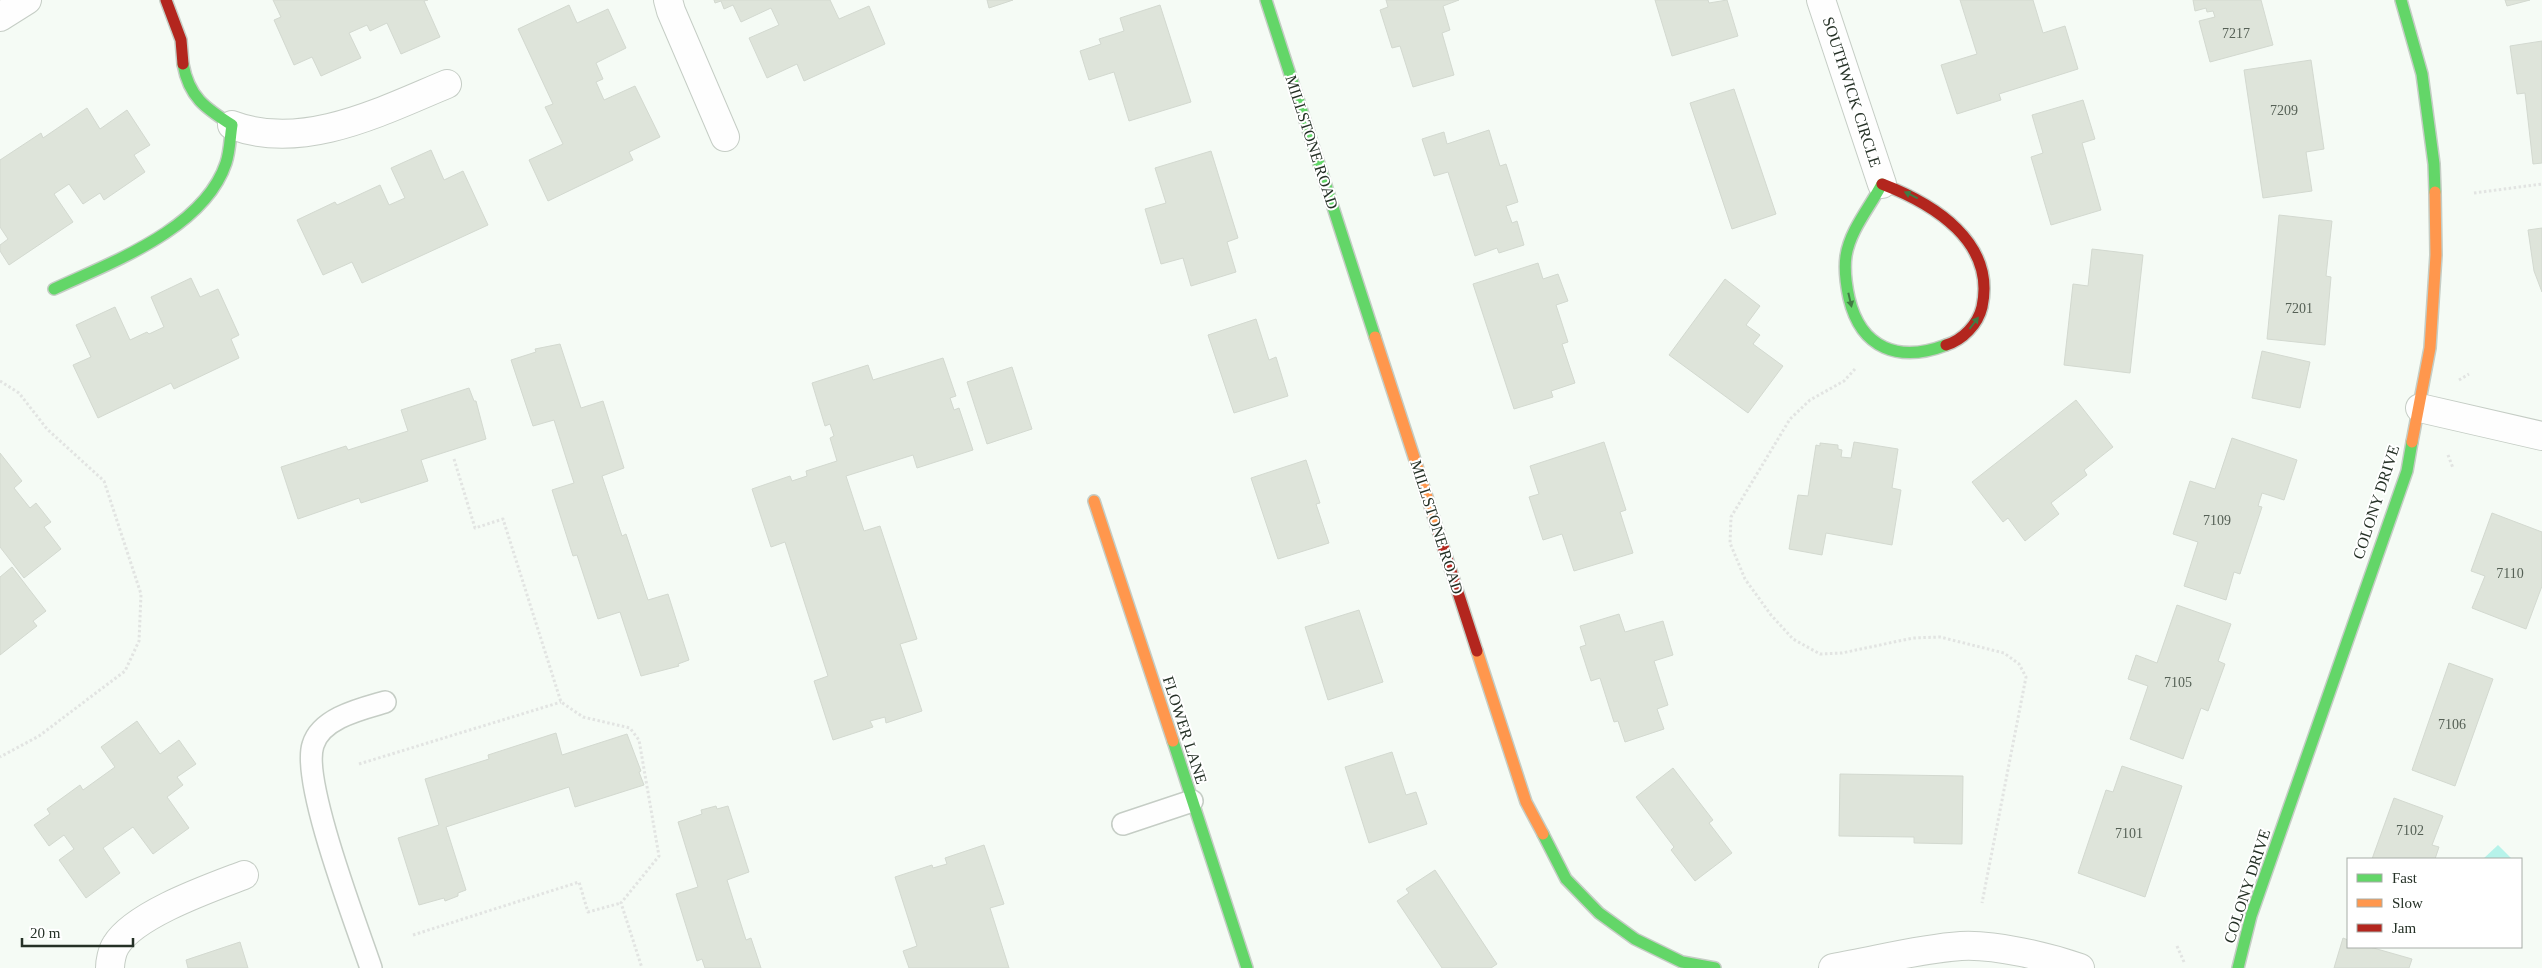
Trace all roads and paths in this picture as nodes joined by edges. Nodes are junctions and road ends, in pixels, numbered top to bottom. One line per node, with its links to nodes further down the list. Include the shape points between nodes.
1 (27, 0): 7 (street)
2 (166, 0): 9 (street, via 181,40 189,88 206,109)
3 (668, 0): 10 (street)
4 (1266, 0): 41 (street, MILLSTONE ROAD, via 1526,802 1566,879 1599,913 1636,939 1682,962)
5 (1821, 0): 11 (street, SOUTHWICK CIRCLE)
6 (2401, 0): 19 (street, COLONY DRIVE, via 2422,74 2434,164 2436,255 2430,348)
7 (0, 17)
8 (447, 84): 9 (street, via 383,111 311,130 249,132)
9 (232, 125): 14 (street, via 226,164 212,190 187,217 152,242)
10 (725, 137)
11 (1882, 184): 15 (street, SOUTHWICK CIRCLE, one-way to 15, via 1846,252 1846,282 1852,309 1863,331); 15 (street, SOUTHWICK CIRCLE, one-way to 11, via 1883,348 1905,352 1935,351 1959,341 1978,318 1986,298 1984,274 1974,249 1950,220 1912,194)
12 (2542, 184): 13 (path)
13 (2474, 193)
14 (54, 290)
15 (1872, 339): 33 (path, via 1856,368 1844,381 1810,400 1790,419 1732,517 1730,543 1745,579 1771,615 1793,639 1820,654 1842,654 1913,638 1940,637 2004,653 2019,664 2026,677)
16 (2470, 374): 17 (path)
17 (2459, 380)
18 (0, 381): 27 (path, via 19,393 47,429 104,481 141,594 139,641 125,671 39,736)
19 (2420, 408): 20 (street); 44 (street, COLONY DRIVE, via 2407,470 2252,916)
20 (2542, 436)
21 (2448, 455): 23 (path)
22 (454, 459): 26 (path, via 475,528 503,519)
23 (2453, 468)
24 (1094, 501): 29 (street, FLOWER LANE)
25 (385, 702): 38 (lane, via 342,715 326,728 313,745 311,775)
26 (561, 702): 28 (path); 32 (path, via 583,717 630,728 639,740 659,856)
27 (0, 757)
28 (359, 764)
29 (1192, 801): 30 (lane); 40 (street, FLOWER LANE)
30 (1123, 824)
31 (244, 875): 37 (street, via 176,902 134,927 116,946)
32 (621, 903): 34 (path, via 588,912 579,882); 39 (path)
33 (1982, 903)
34 (414, 935)
35 (2177, 946): 36 (path)
36 (2184, 962)
37 (110, 968)
38 (371, 968)
39 (642, 968)
40 (1248, 968)
41 (1716, 968)
42 (1833, 968): 43 (street, via 1963,946 2020,952)
43 (2080, 968)
44 (2238, 968)

